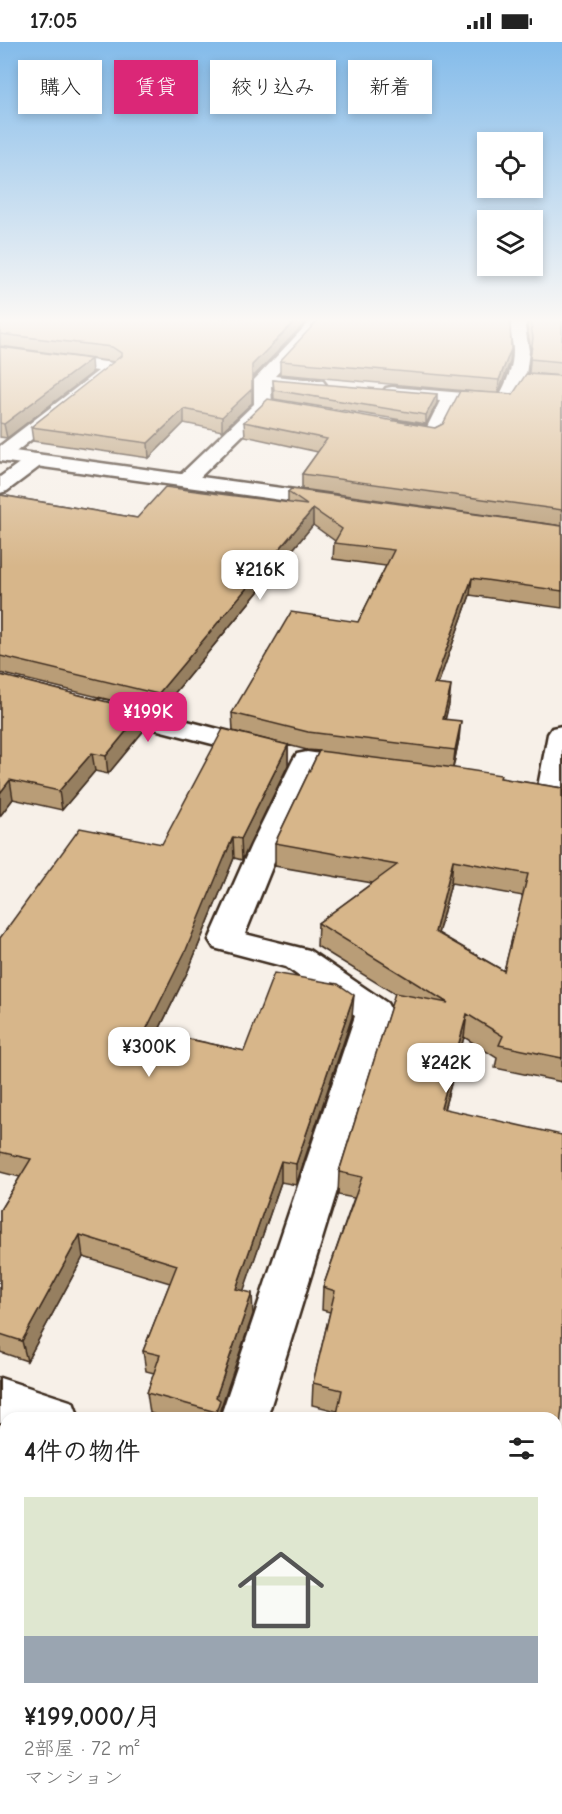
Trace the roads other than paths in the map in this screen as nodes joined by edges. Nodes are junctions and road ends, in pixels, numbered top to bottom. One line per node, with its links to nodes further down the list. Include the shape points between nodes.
1 (71, 401): 9 (street)
2 (263, 401): 6 (street)
3 (450, 401): 8 (street, via 433,434)
4 (487, 401): 5 (street)
5 (506, 401)
6 (263, 405): 7 (street); 11 (street)
7 (286, 409)
8 (376, 424)
9 (0, 455): 10 (street)
10 (36, 460): 11 (street); 12 (street)
11 (185, 481): 13 (street)
12 (0, 487)
13 (350, 504)
14 (80, 702): 16 (street)
15 (562, 734): 19 (street)
16 (307, 760): 17 (street); 22 (street, via 226,940 297,958 374,1012)
17 (388, 771)
18 (517, 787): 19 (street)
19 (557, 792)
20 (0, 1400): 21 (street)
21 (37, 1412)
22 (245, 1412)

